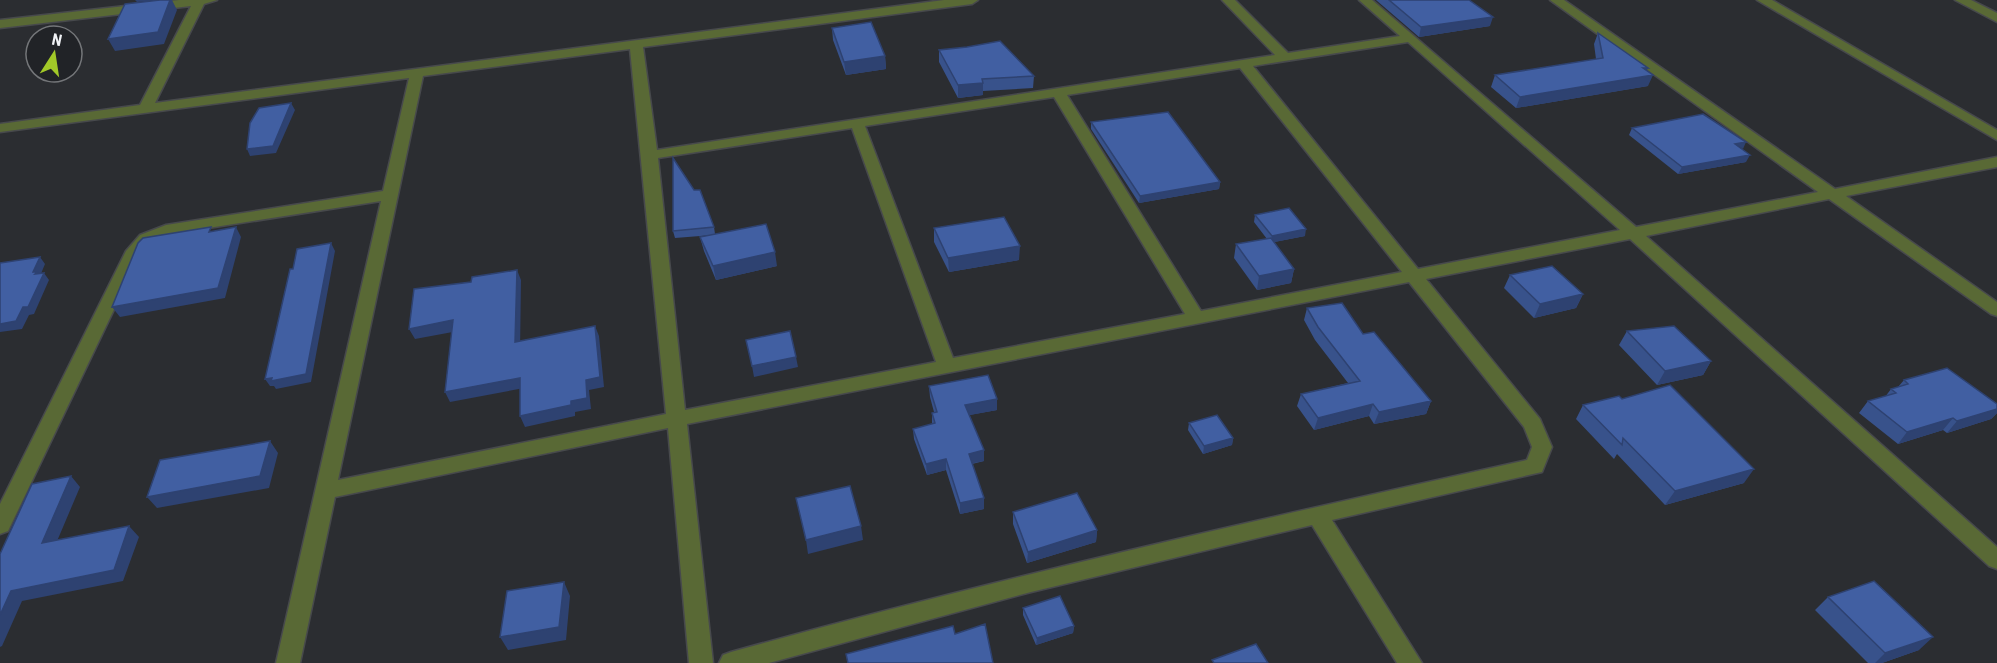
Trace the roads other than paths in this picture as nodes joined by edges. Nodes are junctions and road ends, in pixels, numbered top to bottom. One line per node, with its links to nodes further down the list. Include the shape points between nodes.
1 (860, 0): 9 (street)
2 (972, 0): 9 (street)
3 (1228, 0): 14 (street)
4 (1365, 0): 12 (street)
5 (1556, 0): 25 (street)
6 (1763, 0): 21 (street)
7 (1961, 0): 10 (street)
8 (206, 1): 11 (street); 18 (street)
9 (865, 14): 13 (street)
10 (1997, 18)
11 (0, 24)
12 (1411, 38): 14 (street); 26 (street)
13 (636, 44): 16 (street); 22 (street)
14 (1284, 57): 15 (street)
15 (1243, 63): 17 (street); 27 (street)
16 (417, 73): 18 (street); 24 (street)
17 (1058, 92): 19 (street); 29 (street)
18 (145, 109): 20 (street)
19 (857, 123): 22 (street); 30 (street)
20 (0, 128)
21 (1997, 136)
22 (650, 155): 31 (street)
23 (1997, 162): 25 (street)
24 (390, 195): 32 (street); 34 (street, via 166,230 146,239 134,251)
25 (1832, 195): 26 (street); 28 (street)
26 (1636, 233): 27 (street); 35 (street)
27 (1414, 277): 29 (street); 33 (street, via 1533,423 1542,447 1536,466)
28 (1997, 310)
29 (1197, 319): 30 (street)
30 (947, 367): 31 (street)
31 (675, 419): 32 (street); 37 (street)
32 (325, 491): 36 (street)
33 (1317, 515): 38 (street, via 840,632); 39 (street)
34 (0, 525)
35 (1997, 560)
36 (288, 663)
37 (701, 663)
38 (731, 663)
39 (1410, 663)

